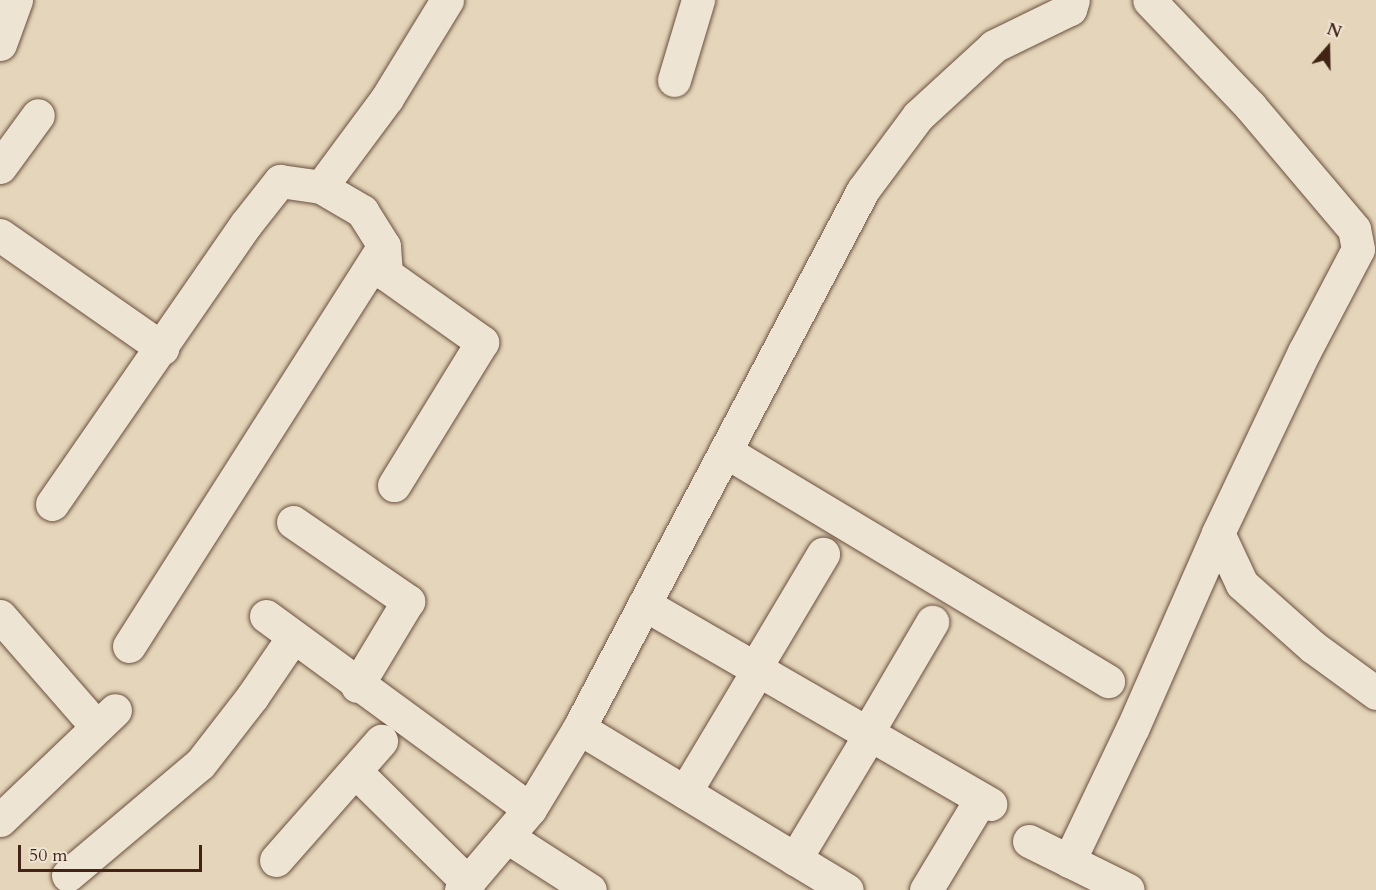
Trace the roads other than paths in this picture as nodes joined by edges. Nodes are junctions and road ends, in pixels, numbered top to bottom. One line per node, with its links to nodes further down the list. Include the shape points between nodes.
1 (16, 0): 6 (street)
2 (447, 0): 10 (street, via 387,98)
3 (698, 0): 7 (street)
4 (1073, 0): 15 (street, via 1070,9 994,46 918,116 863,190)
5 (1149, 0): 13 (street, via 1250,106 1354,229)
6 (0, 44)
7 (674, 80)
8 (38, 115): 9 (street)
9 (0, 167)
10 (321, 187): 12 (street, via 362,211); 14 (street, via 280,181)
11 (0, 235): 14 (street)
12 (384, 246): 16 (street, via 386,274 482,342); 26 (street)
13 (1365, 263): 19 (street)
14 (162, 348): 17 (street)
15 (725, 451): 21 (street); 28 (street)
16 (394, 485)
17 (52, 504)
18 (293, 522): 29 (street, via 408,601)
19 (1218, 533): 30 (street, via 1242,584 1313,647); 42 (street)
20 (823, 554): 27 (street)
21 (644, 604): 27 (street); 31 (street)
22 (0, 616): 37 (street, via 106,719)
23 (266, 616): 25 (street)
24 (932, 622): 32 (street)
25 (293, 637): 29 (street); 43 (street, via 200,764)
26 (129, 646)
27 (757, 669): 32 (street); 35 (street)
28 (1108, 681)
29 (357, 686): 36 (street)
30 (1376, 693)
31 (579, 728): 35 (street); 36 (street)
32 (868, 734): 40 (street); 47 (street, via 985,802)
33 (381, 741): 34 (street)
34 (355, 771): 41 (street); 44 (street)
35 (685, 792): 40 (street)
36 (531, 809): 38 (street)
37 (0, 820)
38 (509, 838): 44 (street); 45 (street)
39 (1029, 841): 42 (street)
40 (795, 859): 46 (street)
41 (276, 860)
42 (1069, 861): 48 (street)
43 (68, 875)
44 (465, 888)
45 (590, 890)
46 (847, 890)
47 (926, 890)
48 (1128, 890)

